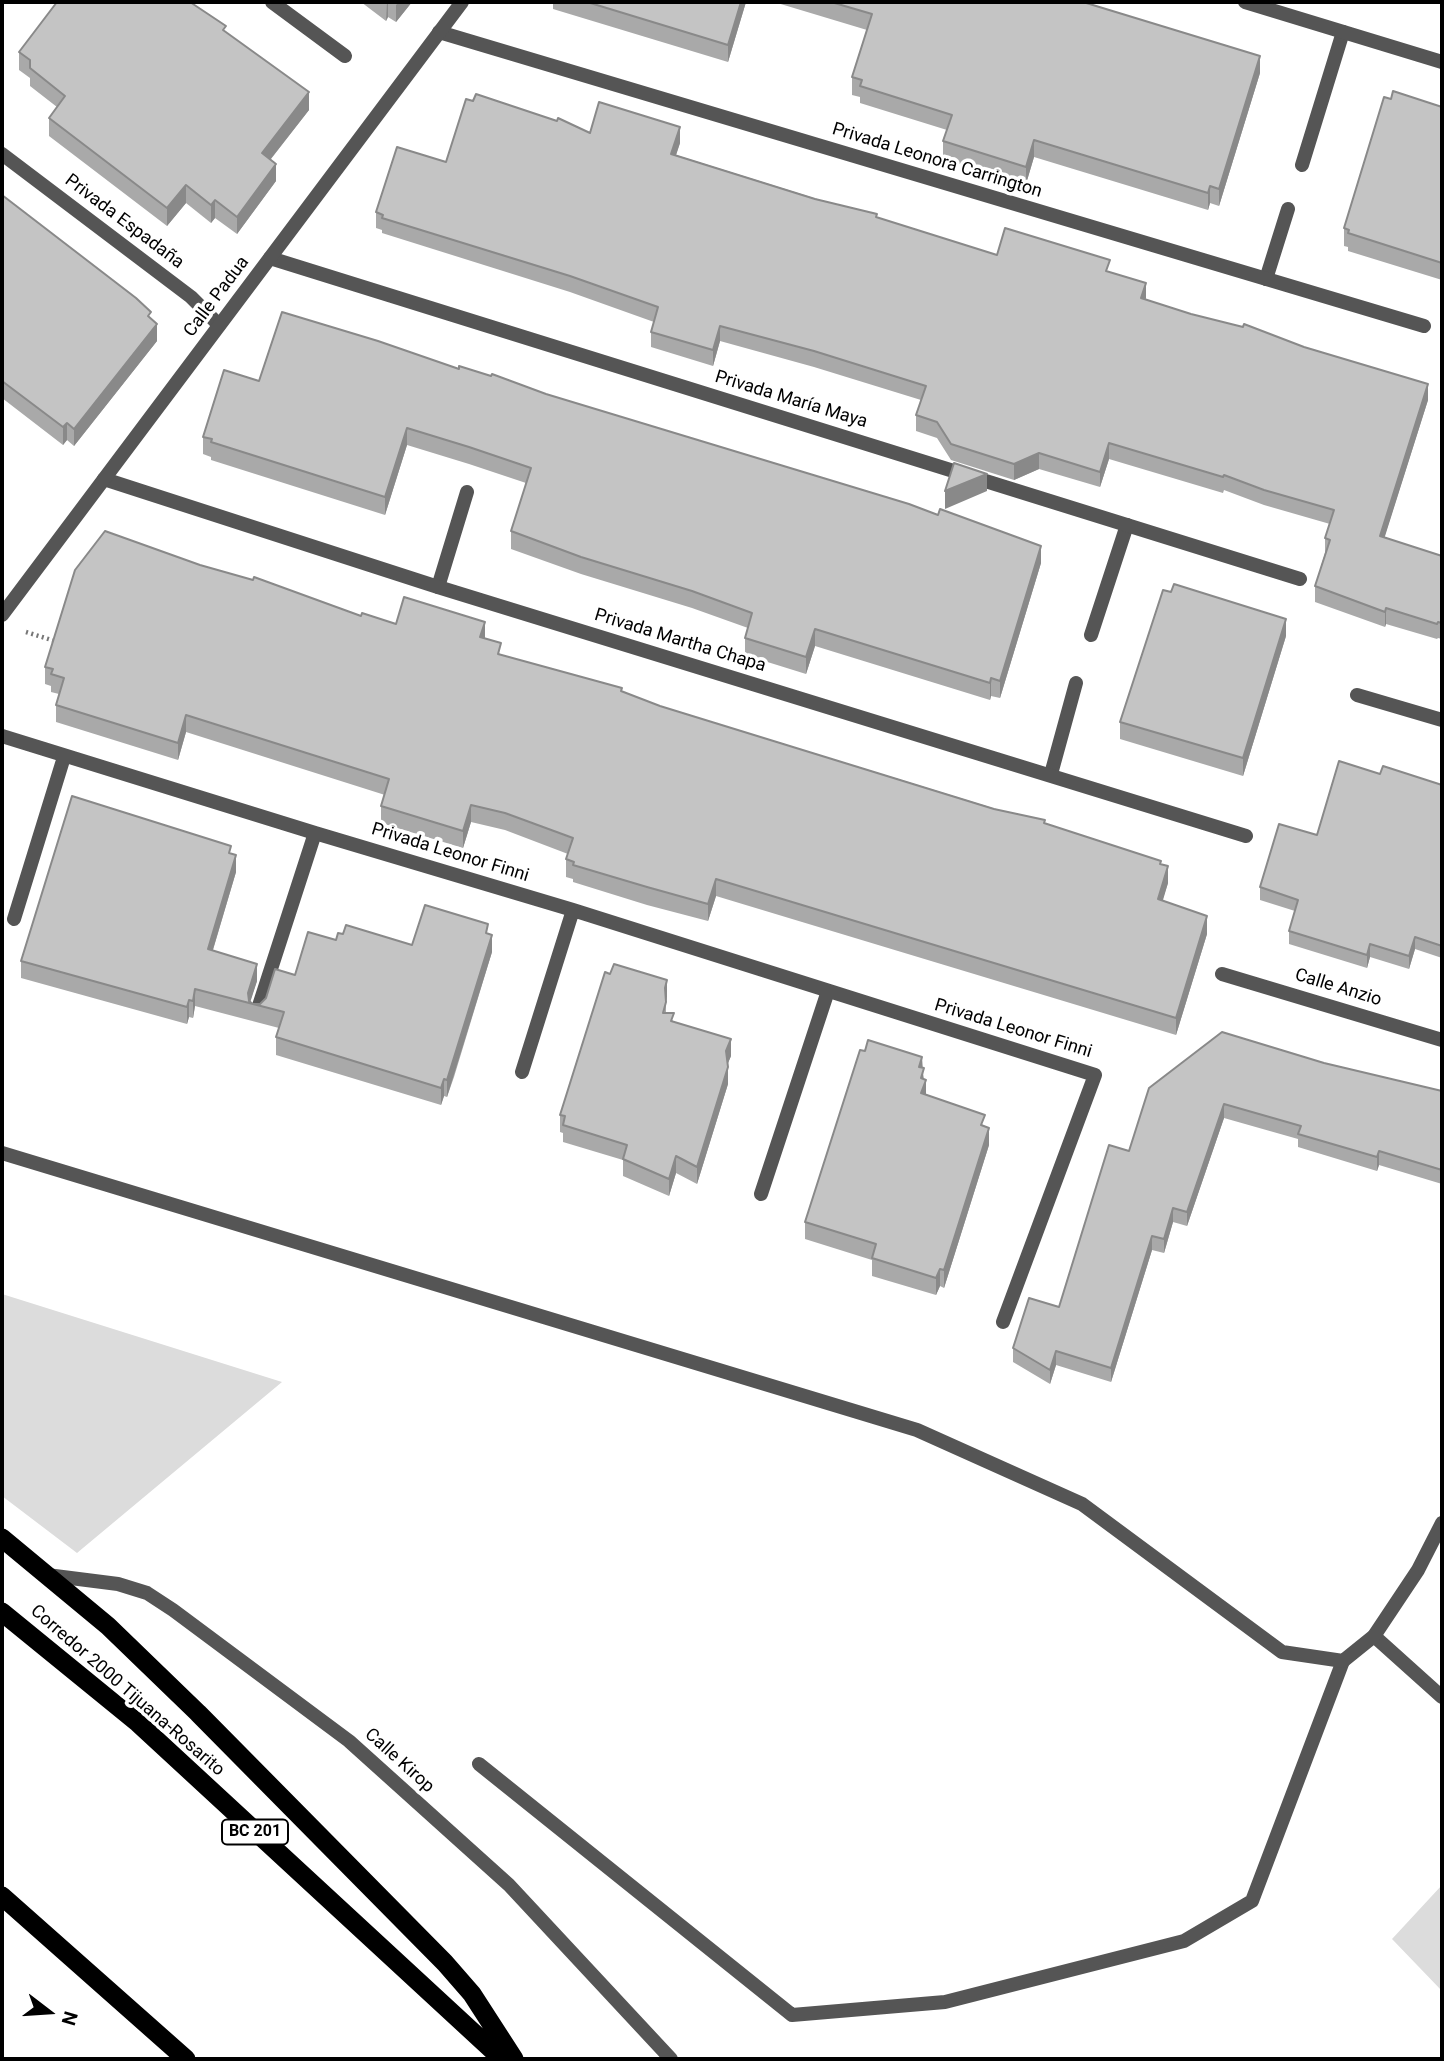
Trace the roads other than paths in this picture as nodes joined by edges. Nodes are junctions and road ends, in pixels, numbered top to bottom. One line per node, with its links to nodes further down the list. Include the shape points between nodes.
1 (272, 2): 6 (street)
2 (462, 2): 4 (street, Calle Padua)
3 (1245, 2): 5 (street)
4 (439, 32): 11 (street, Calle Padua); 12 (street, Privada Leonora Carrington)
5 (1342, 32): 7 (street); 9 (street)
6 (345, 56)
7 (1442, 62)
8 (2, 154): 13 (street, Privada Espadaña, via 191,297)
9 (1302, 165)
10 (1287, 209): 12 (street)
11 (270, 258): 13 (street, Calle Padua); 17 (street, Privada María Maya)
12 (1266, 279): 14 (street, Privada Leonora Carrington)
13 (219, 325): 15 (street, Calle Padua)
14 (1424, 326)
15 (104, 480): 19 (street, Privada Martha Chapa); 20 (street, Calle Padua)
16 (467, 492): 19 (street)
17 (1127, 525): 18 (street, Privada María Maya); 21 (street)
18 (1300, 579)
19 (438, 587): 27 (street, Privada Martha Chapa)
20 (2, 614)
21 (1091, 635)
22 (1076, 683): 27 (street)
23 (1357, 695): 24 (street)
24 (1442, 720)
25 (2, 736): 26 (street, Privada Leonor Finni)
26 (64, 757): 28 (street, Privada Leonor Finni); 31 (street)
27 (1051, 774): 29 (street, Privada Martha Chapa)
28 (315, 833): 30 (street, Privada Leonor Finni); 34 (street)
29 (1246, 836)
30 (573, 910): 33 (street, Privada Leonor Finni); 36 (street)
31 (14, 919)
32 (1222, 974): 35 (street, Calle Anzio)
33 (828, 991): 38 (street); 39 (street, Privada Leonor Finni, via 1095,1074)
34 (257, 1012)
35 (1442, 1040)
36 (522, 1072)
37 (2, 1153): 45 (street, via 917,1430 1082,1504 1282,1652)
38 (761, 1194)
39 (1003, 1322)
40 (1442, 1523): 44 (street, via 1418,1570)
41 (2, 1538): 42 (highway)
42 (47, 1575): 51 (highway, via 108,1626 198,1713 445,1964 472,1994); 52 (street, Calle Kirop, via 118,1584 146,1594 349,1741 509,1885)
43 (2, 1612): 50 (highway, Corredor 2000 Tijuana-Rosarito / BC 201, via 138,1723)
44 (1374, 1636): 45 (street); 46 (street)
45 (1343, 1661): 47 (street, via 1252,1900 1184,1941 946,2001 792,2015)
46 (1442, 1697)
47 (479, 1764)
48 (2, 1896): 49 (highway)
49 (186, 2059)
50 (502, 2059)
51 (514, 2059)
52 (671, 2059)

